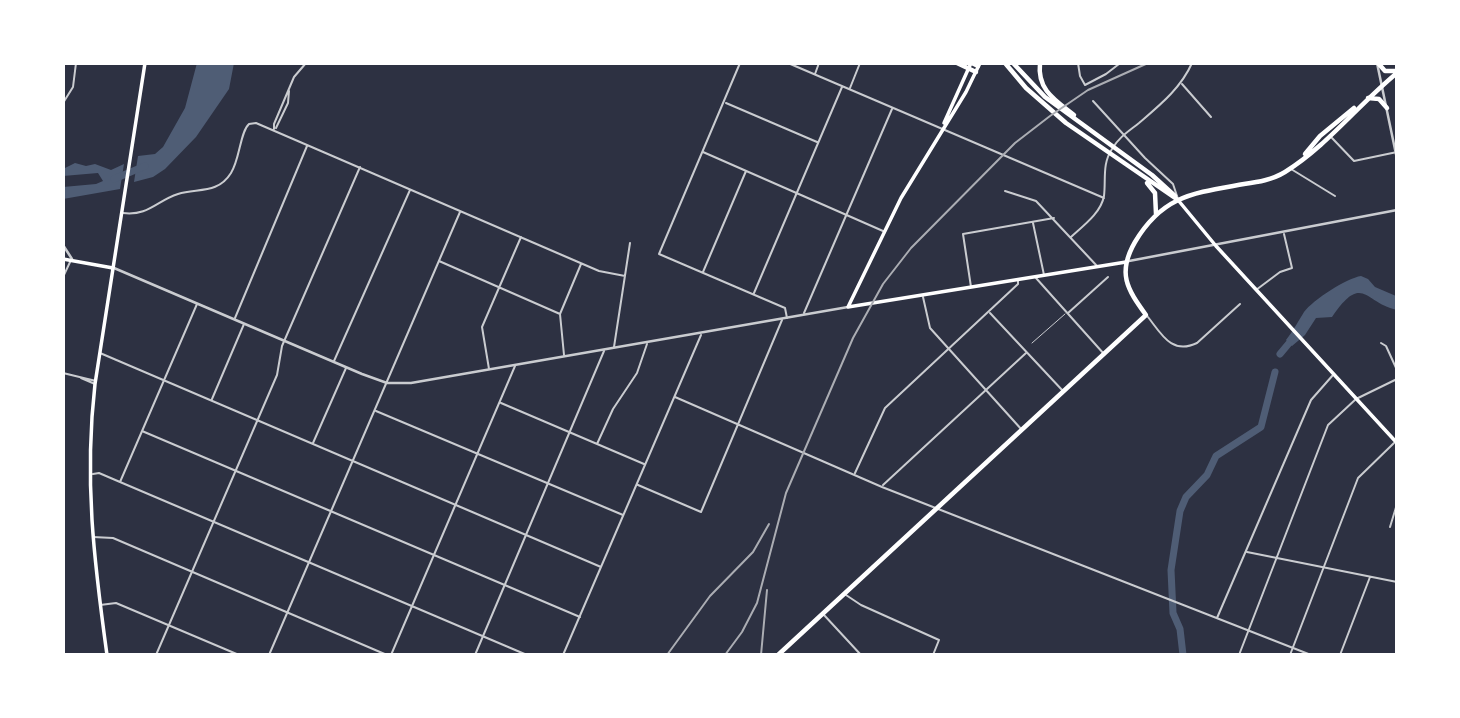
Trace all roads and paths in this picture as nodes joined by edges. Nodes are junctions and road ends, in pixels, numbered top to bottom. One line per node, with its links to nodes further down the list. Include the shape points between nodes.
1 (76, 63): 28 (street, via 73,88)
2 (145, 63): 53 (main road)
3 (306, 63): 32 (street, via 294,77)
4 (740, 63): 27 (street)
5 (788, 63): 19 (street)
6 (819, 63): 19 (street)
7 (860, 63): 23 (street)
8 (957, 63): 16 (highway)
9 (1005, 63): 44 (highway, via 1039,101)
10 (1013, 63): 24 (highway)
11 (1040, 63): 24 (highway)
12 (1078, 63): 15 (street, via 1085,85)
13 (1192, 63): 20 (street)
14 (1378, 63): 18 (highway, via 1385,71); 21 (street)
15 (1119, 64)
16 (971, 65): 17 (highway); 33 (main road)
17 (978, 67): 33 (main road)
18 (1397, 72): 21 (highway)
19 (814, 75): 22 (street)
20 (1181, 83): 31 (street); 35 (street)
21 (1382, 85): 25 (highway); 30 (street)
22 (842, 87): 23 (street); 36 (street)
23 (850, 90): 29 (street)
24 (1046, 96): 50 (highway)
25 (1367, 98): 30 (highway, via 1378,99); 34 (highway)
26 (1093, 101): 35 (street)
27 (724, 102): 36 (street); 38 (street)
28 (63, 103)
29 (893, 108): 33 (street); 55 (street)
30 (1387, 108): 39 (street)
31 (1211, 117)
32 (274, 129): 37 (street); 53 (street, via 257,123 246,126 237,163 223,183 176,195 141,213)
33 (942, 129): 49 (street); 58 (main road)
34 (1328, 133): 39 (street, via 1354,161); 42 (highway)
35 (1123, 134): 49 (street, via 1105,164); 50 (street, via 1173,184)
36 (818, 142): 47 (street)
37 (308, 145): 41 (street); 92 (street)
38 (703, 152): 43 (street); 72 (street, via 659,254)
39 (1396, 152): 40 (street)
40 (1397, 159)
41 (359, 167): 45 (street); 96 (street)
42 (1290, 169): 48 (street); 50 (highway, via 1267,180)
43 (746, 171): 47 (street); 72 (street)
44 (1142, 177): 50 (highway); 54 (highway, via 1155,193)
45 (410, 189): 52 (street); 107 (street)
46 (1005, 191): 56 (street, via 1036,201)
47 (797, 193): 55 (street); 82 (street)
48 (1335, 196)
49 (1104, 198): 61 (street, via 1095,214)
50 (1178, 200): 54 (highway); 64 (main road)
51 (1397, 210): 59 (street)
52 (461, 211): 60 (street); 67 (street)
53 (122, 212): 71 (main road)
54 (1156, 214): 68 (highway)
55 (847, 215): 58 (street); 91 (street)
56 (1054, 218): 57 (street); 61 (street)
57 (1032, 222): 73 (street); 80 (street, via 962,234)
58 (884, 231): 86 (main road)
59 (1284, 233): 64 (street); 81 (street, via 1292,268)
60 (521, 237): 69 (street); 79 (street)
61 (1070, 237): 70 (street)
62 (629, 243): 74 (street)
63 (63, 245): 66 (street)
64 (1216, 246): 68 (street); 81 (main road)
65 (63, 259): 66 (main road)
66 (72, 259): 71 (main road); 75 (street)
67 (439, 261): 79 (street); 117 (street)
68 (1126, 262): 70 (main road); 90 (highway, via 1129,288)
69 (582, 263): 74 (street); 89 (street)
70 (1098, 267): 73 (main road)
71 (113, 268): 84 (street); 104 (main road)
72 (702, 273): 82 (street)
73 (1044, 275): 76 (main road)
74 (625, 276): 100 (street)
75 (63, 277)
76 (1035, 277): 78 (main road); 88 (street)
77 (1108, 277): 88 (street)
78 (1018, 280): 80 (main road); 87 (street)
79 (500, 288): 89 (street); 110 (street, via 482,327)
80 (971, 288): 83 (main road)
81 (1256, 290): 113 (main road)
82 (753, 294): 93 (street, via 785,308)
83 (922, 296): 86 (main road); 101 (street, via 928,324)
84 (197, 303): 92 (street); 115 (street)
85 (1240, 304): 90 (street, via 1188,347 1168,342)
86 (848, 307): 91 (street)
87 (990, 312): 101 (street); 103 (street)
88 (1067, 313): 98 (lane); 105 (street)
89 (560, 314): 106 (street)
90 (1146, 314): 105 (highway)
91 (801, 316): 93 (street)
92 (234, 319): 94 (street)
93 (784, 319): 95 (street); 126 (street)
94 (245, 323): 96 (street); 122 (street)
95 (702, 333): 97 (street); 120 (street)
96 (285, 340): 107 (street); 125 (street, via 280,366)
97 (648, 343): 100 (street); 132 (street, via 640,367)
98 (1032, 343)
99 (1381, 343): 111 (street)
100 (614, 348): 102 (street)
101 (949, 349): 118 (street); 138 (street, via 884,408)
102 (604, 350): 106 (street); 129 (street)
103 (1026, 352): 118 (street); 119 (street)
104 (100, 353): 115 (street); 116 (main road)
105 (1105, 355): 119 (highway)
106 (564, 356): 108 (street)
107 (334, 362): 109 (street)
108 (515, 366): 110 (street); 123 (street)
109 (346, 367): 117 (street); 131 (street)
110 (489, 370): 117 (street)
111 (1397, 370)
112 (63, 373): 116 (street)
113 (1334, 374): 121 (main road); 152 (street, via 1311,400)
114 (1397, 379): 121 (street)
115 (164, 381): 122 (street); 127 (street)
116 (96, 383): 137 (main road)
117 (387, 383): 124 (street)
118 (986, 389): 128 (street); 142 (street)
119 (1064, 393): 128 (highway)
120 (675, 397): 126 (street); 135 (street)
121 (1356, 399): 130 (main road); 154 (street, via 1328,425)
122 (212, 401): 125 (street)
123 (500, 403): 129 (street); 133 (street)
124 (375, 411): 133 (street); 134 (street)
125 (258, 420): 131 (street); 136 (street)
126 (738, 425): 138 (street); 141 (street, via 701,512)
127 (142, 431): 136 (street); 139 (street)
128 (1023, 431): 145 (highway)
129 (570, 433): 132 (street); 140 (street)
130 (1396, 442): 157 (street, via 1358,478)
131 (312, 444): 134 (street)
132 (597, 444): 135 (street)
133 (478, 454): 140 (street); 143 (street)
134 (353, 461): 143 (street); 146 (street)
135 (645, 465): 141 (street)
136 (236, 471): 146 (street); 148 (street)
137 (89, 474): 139 (street); 151 (main road)
138 (855, 475): 142 (street)
139 (120, 482): 148 (street)
140 (548, 484): 147 (street); 150 (street)
141 (637, 485): 147 (street)
142 (882, 487): 145 (street)
143 (456, 505): 150 (street); 153 (street)
144 (1397, 505): 149 (street)
145 (938, 509): 162 (highway); 168 (street)
146 (331, 511): 153 (street); 155 (street)
147 (624, 515): 156 (street)
148 (214, 522): 155 (street); 158 (street)
149 (1390, 527)
150 (527, 535): 156 (street); 161 (street)
151 (92, 537): 158 (street, via 113,538); 163 (main road)
152 (1246, 551): 154 (street); 168 (street)
153 (434, 556): 161 (street); 164 (street)
154 (1277, 558): 157 (street); 170 (street)
155 (309, 562): 164 (street); 165 (street)
156 (601, 567): 167 (street)
157 (1324, 567): 159 (street); 172 (street)
158 (192, 572): 165 (street); 169 (street)
159 (1370, 576): 160 (street); 187 (street)
160 (1397, 582)
161 (505, 585): 167 (street); 171 (street)
162 (845, 594): 166 (highway); 183 (street, via 939,640)
163 (100, 605): 169 (street, via 116,603); 173 (main road)
164 (412, 606): 171 (street); 177 (street)
165 (287, 612): 176 (street); 177 (street)
166 (823, 614): 181 (highway); 182 (street)
167 (580, 617): 180 (street)
168 (1217, 619): 170 (street)
169 (169, 626): 174 (street); 175 (street)
170 (1248, 631): 172 (street); 184 (street)
171 (483, 636): 178 (street); 179 (street)
172 (1293, 648): 185 (street); 186 (street)
173 (107, 655)
174 (156, 655)
175 (239, 655)
176 (269, 655)
177 (389, 655)
178 (475, 655)
179 (527, 655)
180 (563, 655)
181 (778, 655)
182 (862, 655)
183 (933, 655)
184 (1239, 655)
185 (1290, 655)
186 (1311, 655)
187 (1340, 655)

